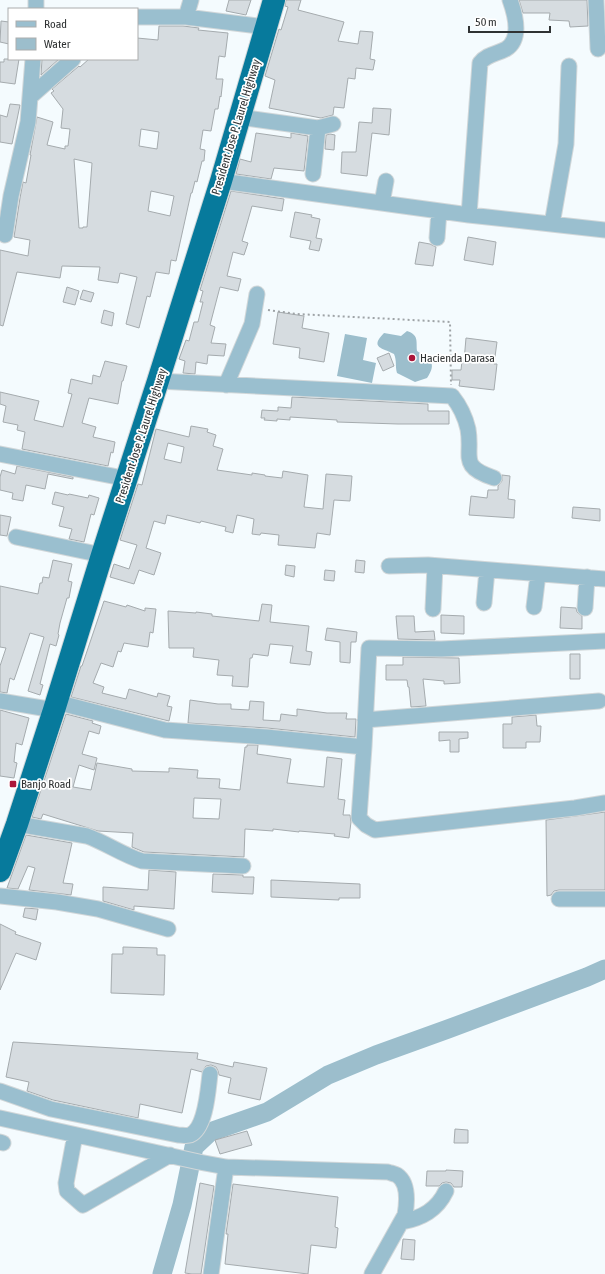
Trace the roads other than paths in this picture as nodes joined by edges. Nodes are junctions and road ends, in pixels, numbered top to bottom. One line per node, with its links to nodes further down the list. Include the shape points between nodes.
1 (191, 0): 5 (street)
2 (274, 0): 7 (highway, President Jose P. Laurel Highway)
3 (510, 0): 19 (street, via 517,21 514,40 508,48 484,58 480,63)
4 (596, 0): 8 (street)
5 (186, 17): 6 (street); 7 (street)
6 (138, 18)
7 (266, 27): 13 (highway, President Jose P. Laurel Highway)
8 (598, 49)
9 (33, 60): 12 (street)
10 (72, 60): 12 (street)
11 (569, 66): 20 (street, via 566,144)
12 (31, 96): 22 (street)
13 (239, 117): 14 (street, via 325,126); 15 (highway, President Jose P. Laurel Highway)
14 (313, 174)
15 (221, 181): 17 (street); 25 (highway, President Jose P. Laurel Highway)
16 (386, 181): 17 (street)
17 (382, 202): 18 (street)
18 (439, 211): 19 (street); 23 (street)
19 (469, 215): 20 (street)
20 (552, 224): 21 (street)
21 (605, 230)
22 (5, 235)
23 (437, 238)
24 (256, 301): 26 (street, via 252,324)
25 (158, 382): 26 (street); 29 (highway, President Jose P. Laurel Highway)
26 (226, 385): 28 (street, via 452,396 461,407 468,430 469,460 473,468)
27 (0, 454): 29 (street)
28 (494, 478)
29 (128, 479): 31 (highway, President Jose P. Laurel Highway)
30 (16, 538): 31 (street)
31 (102, 555): 45 (highway, President Jose P. Laurel Highway)
32 (389, 566): 33 (street)
33 (435, 566): 34 (street); 40 (street)
34 (487, 570): 35 (street); 38 (street)
35 (538, 574): 36 (street); 39 (street)
36 (587, 578): 37 (street); 41 (street)
37 (605, 579)
38 (484, 603)
39 (534, 607)
40 (433, 608)
41 (585, 608)
42 (605, 641): 46 (street, via 441,649 369,648)
43 (0, 700): 45 (street)
44 (599, 701): 46 (street)
45 (55, 706): 47 (street, via 165,730); 49 (highway, President Jose P. Laurel Highway)
46 (365, 720): 47 (street)
47 (364, 747): 48 (street, via 359,818 375,830)
48 (605, 803)
49 (17, 824): 50 (street, via 87,836 142,861); 51 (highway, President Jose P. Laurel Highway)
50 (243, 866)
51 (0, 870)
52 (0, 896): 55 (street, via 98,909)
53 (559, 899): 54 (street)
54 (605, 899)
55 (168, 929)
56 (210, 1074): 57 (street, via 202,1122 197,1131 189,1136 51,1109)
57 (0, 1091)
58 (0, 1118): 59 (street)
59 (75, 1135): 60 (street); 60 (street, via 66,1183 67,1191 83,1205)
60 (176, 1156): 61 (street)
61 (226, 1167): 63 (street, via 388,1172 397,1175 404,1183 407,1206); 64 (street)
62 (446, 1190): 63 (street, via 443,1198 426,1214 415,1220)
63 (402, 1222): 65 (street)
64 (211, 1274)
65 (372, 1274)

